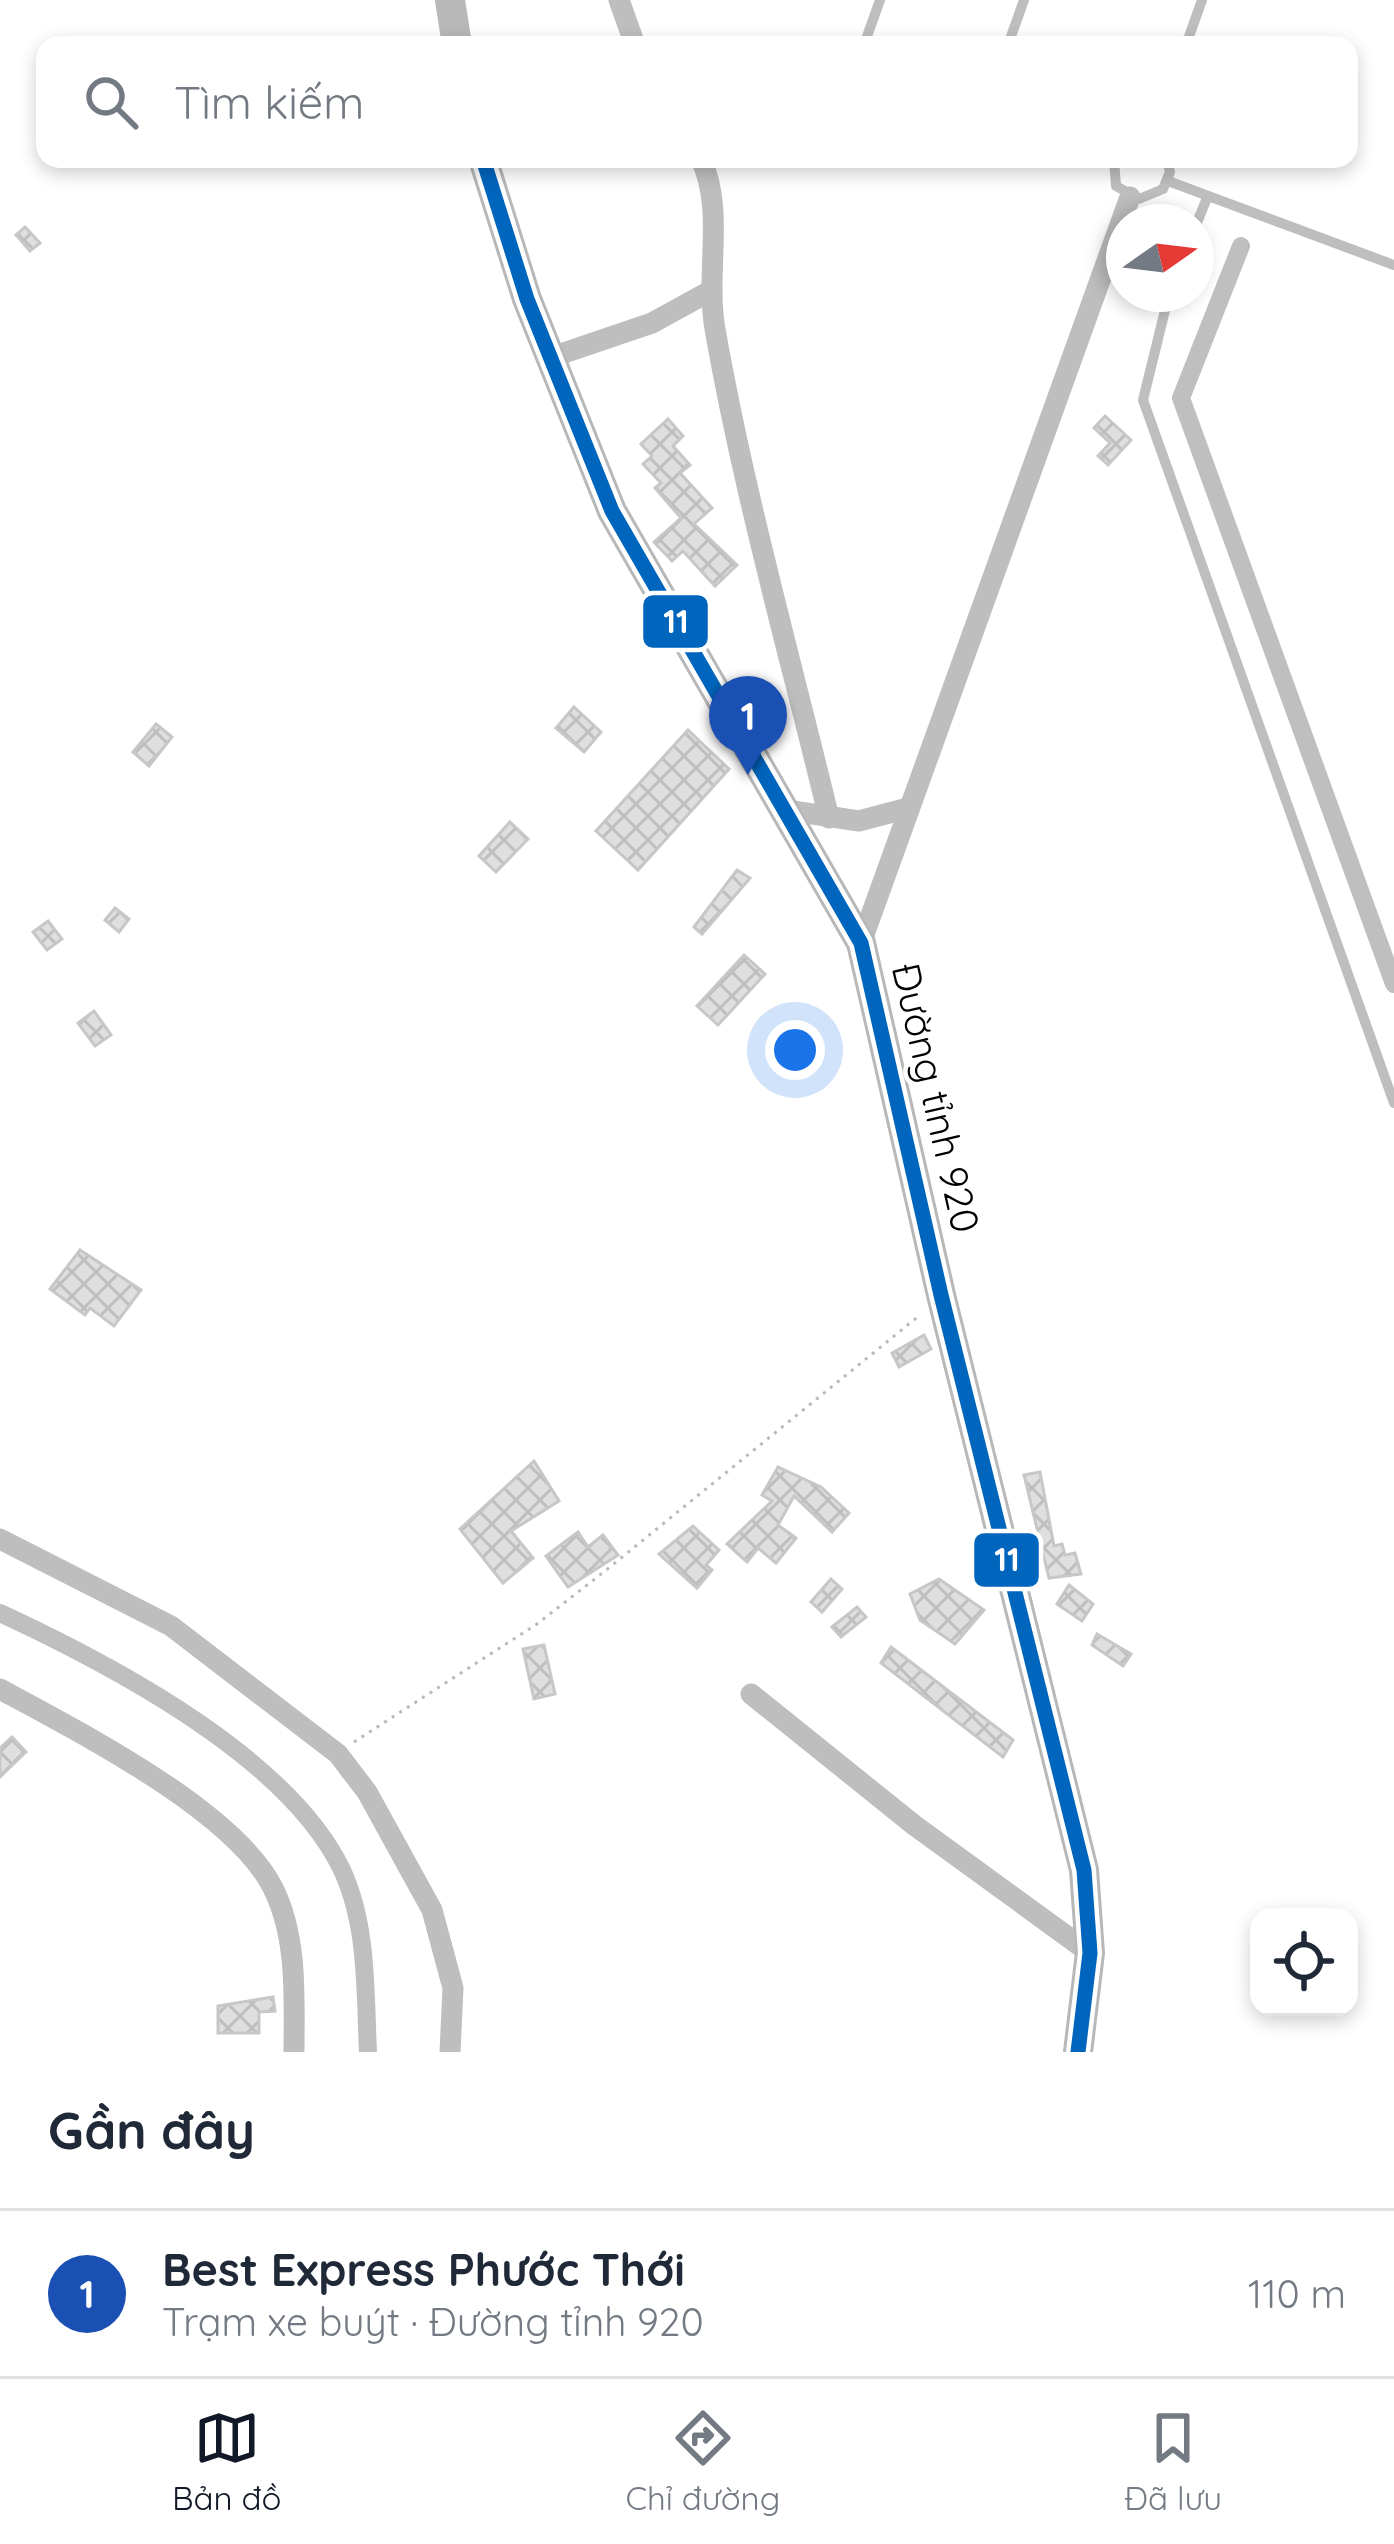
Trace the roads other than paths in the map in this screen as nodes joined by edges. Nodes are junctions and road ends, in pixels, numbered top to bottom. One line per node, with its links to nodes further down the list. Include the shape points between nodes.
1 (450, 0): 6 (main road)
2 (620, 0): 7 (street)
3 (880, 0): 8 (lane)
4 (1024, 0): 9 (lane)
5 (1202, 0): 10 (lane)
6 (456, 36)
7 (632, 36)
8 (867, 36)
9 (1011, 36)
10 (1189, 36)
11 (486, 168): 24 (main road, Đường tỉnh 920)
12 (705, 168): 20 (street, via 714,188)
13 (1115, 168): 16 (lane, via 1116,186)
14 (1167, 168): 15 (lane)
15 (1168, 181): 16 (lane, via 1156,195); 17 (lane)
16 (1130, 197): 25 (street)
17 (1207, 198): 18 (lane); 19 (lane)
18 (1205, 204)
19 (1394, 265)
20 (712, 290): 21 (street); 23 (street)
21 (680, 311): 23 (street); 24 (street)
22 (1165, 312): 29 (lane, via 1143,400)
23 (716, 330): 27 (street)
24 (549, 358): 26 (main road, Đường tỉnh 920, via 612,511)
25 (908, 808): 27 (street); 28 (street)
26 (786, 810): 27 (street); 28 (main road, Đường tỉnh 920)
27 (829, 818)
28 (861, 943): 33 (main road, Đường tỉnh 920, via 1084,1870)
29 (1394, 1103)
30 (0, 1539): 35 (street, via 171,1626 338,1754 432,1910 453,1988)
31 (0, 1689): 34 (street, via 132,1764 256,1861 285,1924)
32 (752, 1694): 33 (street)
33 (1090, 1953): 36 (main road, Đường tỉnh 920)
34 (294, 2052)
35 (450, 2052)
36 (1078, 2052)

